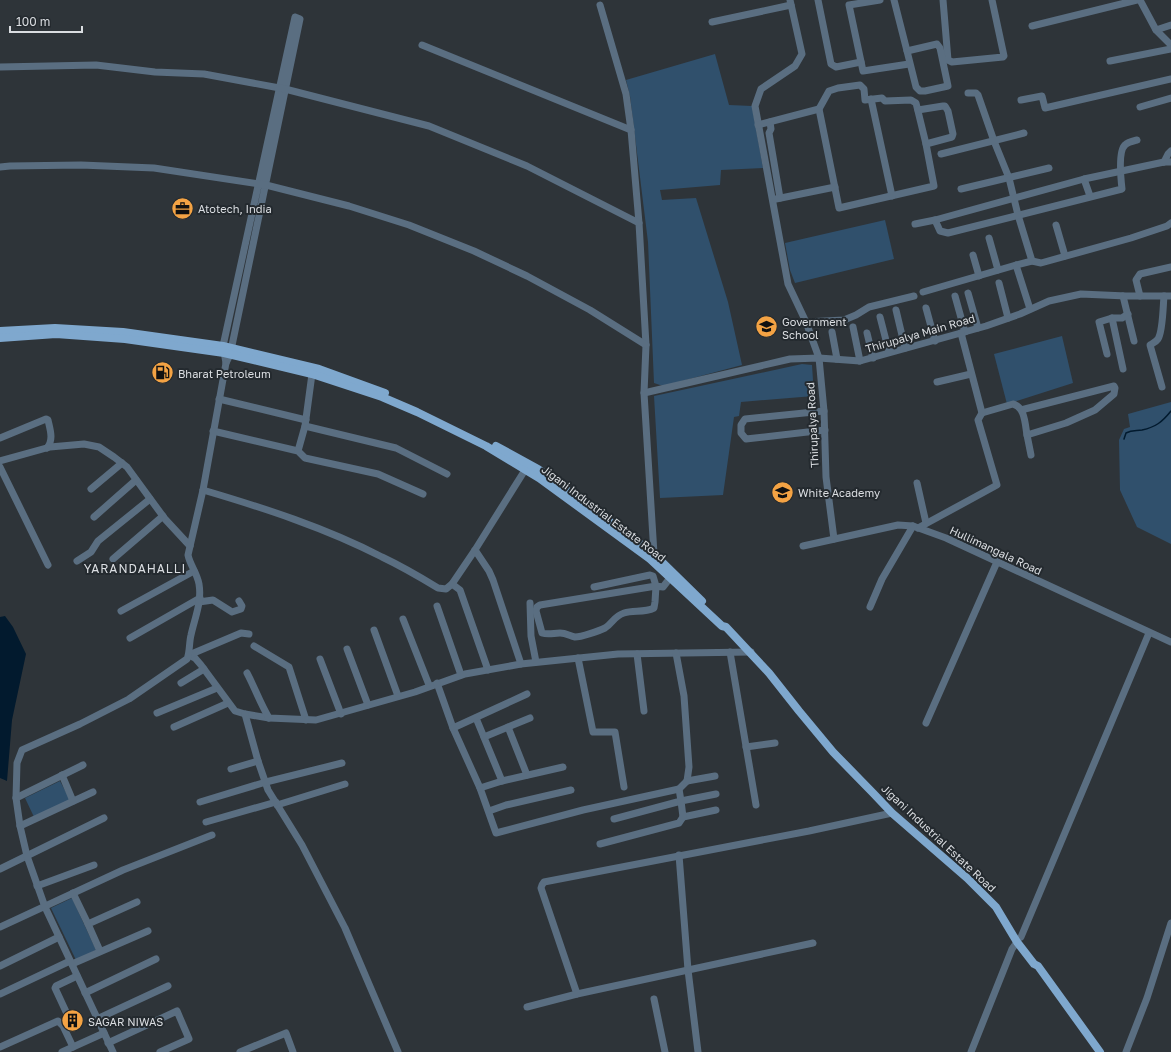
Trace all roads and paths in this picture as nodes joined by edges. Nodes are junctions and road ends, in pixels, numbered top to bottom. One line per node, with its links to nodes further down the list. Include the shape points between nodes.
1 (818, 0): 21 (street, via 831,64 836,67)
2 (880, 0): 9 (street)
3 (894, 0): 19 (street)
4 (943, 0): 5 (street, via 948,60 952,62 1004,56)
5 (992, 0)
6 (1137, 0): 14 (street)
7 (1140, 0): 15 (street)
8 (790, 2): 12 (street); 34 (street, via 802,54 794,66 761,89 755,106)
9 (848, 3): 21 (street)
10 (600, 5): 35 (street, via 626,94)
11 (297, 18): 25 (street)
12 (712, 22)
13 (1171, 25): 15 (street)
14 (1032, 26)
15 (1156, 30): 17 (street)
16 (422, 45): 35 (street)
17 (1171, 45)
18 (1171, 49): 20 (street)
19 (906, 51): 22 (street); 22 (street, via 937,44 948,86 920,91 916,87)
20 (1110, 61)
21 (861, 62): 22 (street, via 863,71)
22 (909, 64)
23 (0, 66): 25 (street, via 96,65 155,72 204,74)
24 (1171, 79): 29 (street, via 1045,108 1042,96)
25 (283, 88): 48 (street); 58 (street, via 429,126 527,166)
26 (968, 93): 38 (street, via 978,95)
27 (1171, 98): 30 (street)
28 (871, 99): 31 (street, via 865,100 864,89 860,85 838,88 829,91); 32 (street, via 911,100 916,103); 51 (street)
29 (1021, 100)
30 (1140, 107)
31 (819, 109): 33 (street); 49 (street)
32 (918, 110): 39 (street); 39 (street, via 945,106 948,111 952,137)
33 (770, 122): 34 (street); 53 (street, via 769,133)
34 (758, 125): 55 (street)
35 (631, 130): 58 (street)
36 (1024, 133): 38 (street)
37 (1137, 140): 45 (street, via 1123,147)
38 (994, 141): 41 (street); 46 (street)
39 (926, 144): 51 (street, via 934,186)
40 (1171, 151): 42 (street)
41 (940, 154)
42 (1167, 162): 45 (street)
43 (0, 167): 48 (street, via 81,165 154,168)
44 (1049, 168): 46 (street)
45 (1120, 172): 47 (street); 52 (street, via 1122,189)
46 (1009, 178): 50 (street); 54 (street)
47 (1084, 179): 52 (street); 54 (street)
48 (262, 185): 95 (street, via 349,206 403,223 474,251 590,310); 97 (street)
49 (835, 187): 51 (street, via 839,208); 53 (street)
50 (961, 189)
51 (892, 196)
52 (1090, 196): 56 (street)
53 (780, 198): 55 (street)
54 (1014, 198): 56 (street); 57 (street)
55 (772, 200): 85 (street, via 788,284)
56 (1018, 215): 57 (street, via 948,233 940,231); 65 (street)
57 (935, 220): 60 (street)
58 (639, 223): 95 (street)
59 (1171, 223): 64 (street, via 1131,238)
60 (915, 224)
61 (1056, 225): 64 (street)
62 (989, 238): 68 (street)
63 (973, 256): 69 (street)
64 (1065, 256): 65 (street, via 1041,263)
65 (1032, 261): 66 (street)
66 (1016, 265): 68 (street); 80 (street)
67 (1171, 267): 76 (street, via 1140,274 1136,280)
68 (998, 270): 69 (street)
69 (979, 276): 71 (street)
70 (999, 283): 83 (street)
71 (923, 292)
72 (968, 294): 87 (street)
73 (914, 296): 85 (street, via 869,307 844,320)
74 (955, 296): 91 (street)
75 (1123, 296): 76 (street, Thirupalya Main Road); 80 (street, Thirupalya Main Road, via 1081,294 1049,301); 81 (street)
76 (1140, 296): 77 (street, Thirupalya Main Road)
77 (1167, 296): 108 (street, via 1159,337 1150,345)
78 (926, 308): 93 (street)
79 (896, 310): 96 (street)
80 (1030, 310): 83 (street, Thirupalya Main Road)
81 (1128, 314): 84 (street, via 1122,318); 94 (street)
82 (880, 317): 98 (street)
83 (1008, 318): 87 (street, Thirupalya Main Road)
84 (1112, 318): 99 (street, via 1099,322); 104 (street)
85 (806, 322): 100 (street)
86 (853, 327): 103 (street)
87 (978, 328): 91 (street, Thirupalya Main Road)
88 (0, 331): 97 (main road, Jigani Industrial Estate Road, via 55,328 123,332)
89 (832, 332): 102 (street)
90 (867, 333): 101 (street)
91 (963, 333): 93 (street, Thirupalya Main Road); 106 (street)
92 (0, 338): 97 (main road, Jigani Industrial Estate Road, via 56,334)
93 (935, 341): 96 (street, Thirupalya Main Road)
94 (1134, 342)
95 (646, 345): 109 (street)
96 (905, 348): 98 (street, Thirupalya Main Road)
97 (227, 350): 105 (main road, Jigani Industrial Estate Road); 110 (street); 141 (main road, Jigani Industrial Estate Road, via 319,369 418,407 538,469)
98 (889, 352): 101 (street, Thirupalya Main Road)
99 (1107, 354)
100 (819, 358): 102 (street, Thirupalya Main Road); 109 (street, Thirupalya Main Road, via 790,359); 112 (street, Thirupalya Road)
101 (872, 358): 103 (street, Thirupalya Main Road)
102 (837, 359): 103 (street, Thirupalya Main Road)
103 (860, 361)
104 (1123, 369)
105 (312, 374): 114 (street); 125 (main road, Jigani Industrial Estate Road, via 382,397 417,412 486,446)
106 (972, 374): 107 (street); 113 (street)
107 (937, 382)
108 (1162, 387)
109 (644, 393): 141 (street)
110 (219, 398): 114 (street); 116 (street)
111 (1021, 410): 113 (street, via 1013,404); 117 (street); 117 (street, via 1114,386 1115,388 1114,394 1095,410 1066,423)
112 (824, 411): 115 (street, Thirupalya Road); 115 (street, via 745,419 741,425 741,433 746,439)
113 (982, 413): 135 (street, via 978,420 997,485)
114 (305, 423): 120 (street); 126 (street, via 396,448)
115 (825, 430): 137 (street, Thirupalya Road, via 826,477)
116 (213, 431): 120 (street); 130 (street)
117 (1027, 435): 121 (street)
118 (0, 438): 119 (street, via 46,419 51,439)
119 (48, 448): 122 (street); 123 (street, via 84,444 99,447)
120 (298, 451): 131 (street, via 305,458 378,474)
121 (1031, 454)
122 (0, 461)
123 (122, 463): 127 (street); 129 (street)
124 (0, 467): 145 (street)
125 (525, 470): 140 (street); 141 (main road, Jigani Industrial Estate Road)
126 (447, 474)
127 (136, 480): 132 (street); 134 (street)
128 (917, 483): 135 (street)
129 (91, 489)
130 (203, 490): 138 (street); 148 (street, via 304,522 382,556 438,588 446,589)
131 (423, 494)
132 (150, 499): 133 (street); 143 (street, via 98,541 91,552)
133 (163, 516): 138 (street); 142 (street)
134 (94, 517)
135 (926, 523): 136 (street)
136 (916, 527): 137 (street, Hullimangala Road, via 898,525); 144 (street, Hullimangala Road); 155 (street, via 882,579)
137 (834, 539): 139 (street, Hullimangala Road)
138 (190, 546): 146 (street, via 188,555)
139 (803, 546)
140 (475, 550): 148 (street); 174 (street, via 493,580)
141 (652, 556): 147 (main road, Jigani Industrial Estate Road); 158 (main road, Jigani Industrial Estate Road)
142 (113, 558)
143 (77, 561)
144 (997, 562): 160 (street, Hullimangala Road); 195 (street)
145 (48, 565)
146 (194, 571): 151 (street); 156 (street)
147 (670, 578): 149 (street, via 663,587); 158 (main road, Jigani Industrial Estate Road, via 722,626)
148 (452, 584): 176 (street, via 460,590)
149 (656, 586): 149 (street, via 654,608 648,611 625,612 605,628 573,637 561,633 542,633 540,628 537,607); 150 (street, via 653,576 650,575)
150 (594, 587)
151 (200, 600): 152 (street, via 212,600 232,612 241,609); 162 (street); 170 (street)
152 (239, 601)
153 (530, 603): 173 (street, via 530,631)
154 (437, 606): 178 (street)
155 (870, 607)
156 (121, 611)
157 (403, 619): 181 (street)
158 (726, 626): 167 (main road, Jigani Industrial Estate Road)
159 (374, 630): 184 (street)
160 (1149, 633): 163 (street, Hullimangala Road); 249 (street)
161 (248, 634): 170 (street, via 241,633)
162 (130, 638)
163 (1171, 642)
164 (254, 646): 194 (street, via 289,667)
165 (348, 649): 186 (street)
166 (730, 652): 167 (street); 168 (street); 201 (street)
167 (751, 652): 228 (main road, Jigani Industrial Estate Road, via 833,752)
168 (676, 653): 169 (street); 211 (street, via 684,696 689,767)
169 (637, 654): 171 (street); 187 (street)
170 (189, 655): 175 (street, via 195,658); 220 (street, via 129,699 22,750 16,763)
171 (578, 658): 173 (street); 214 (street, via 592,732 615,732)
172 (320, 659): 190 (street)
173 (536, 662): 174 (street)
174 (521, 664): 176 (street)
175 (204, 670): 179 (street); 182 (street)
176 (488, 670): 178 (street)
177 (247, 673): 191 (street)
178 (461, 675): 180 (street)
179 (181, 683)
180 (437, 683): 181 (street); 198 (street)
181 (429, 686): 184 (street)
182 (217, 688): 185 (street); 188 (street)
183 (527, 694): 192 (street)
184 (398, 696): 186 (street)
185 (228, 704): 189 (street, via 235,711); 196 (street)
186 (368, 705): 190 (street)
187 (644, 711)
188 (158, 713)
189 (245, 714): 191 (street); 202 (street)
190 (341, 714): 194 (street)
191 (269, 718): 194 (street)
192 (476, 718): 198 (street); 199 (street)
193 (530, 718): 197 (street)
194 (306, 720)
195 (926, 722)
196 (174, 727)
197 (508, 727): 199 (street); 208 (street)
198 (453, 728): 215 (street)
199 (484, 738): 210 (street)
200 (775, 743): 201 (street)
201 (746, 747): 225 (street)
202 (258, 761): 206 (street); 212 (street)
203 (342, 763): 212 (street)
204 (83, 765): 207 (street)
205 (563, 767): 208 (street)
206 (231, 769)
207 (62, 775): 220 (street); 221 (street)
208 (527, 775): 210 (street)
209 (715, 776): 211 (street)
210 (502, 781): 215 (street)
211 (687, 781): 216 (street)
212 (266, 782): 223 (street); 224 (street)
213 (344, 784): 224 (street)
214 (624, 787)
215 (480, 788): 227 (street)
216 (679, 789): 222 (street); 227 (street, via 583,810 496,833)
217 (571, 790): 227 (street)
218 (93, 792): 221 (street)
219 (716, 794): 222 (street)
220 (16, 798): 233 (street)
221 (73, 801): 233 (street)
222 (681, 801): 229 (street); 231 (street)
223 (200, 802)
224 (276, 803): 232 (street); 274 (street, via 302,845 345,928)
225 (756, 805)
226 (716, 810): 229 (street)
227 (489, 811)
228 (892, 813): 236 (street); 249 (main road, Jigani Industrial Estate Road, via 1002,912)
229 (683, 817): 235 (street, via 679,823)
230 (104, 818): 237 (street)
231 (614, 819)
232 (206, 822)
233 (20, 826): 237 (street)
234 (212, 835): 241 (street, via 145,860)
235 (600, 844)
236 (679, 855): 255 (street); 260 (street, via 544,882 542,885)
237 (27, 856): 239 (street); 240 (street)
238 (94, 865): 240 (street)
239 (0, 869)
240 (37, 886): 243 (street)
241 (73, 893): 243 (street); 245 (street)
242 (137, 902): 245 (street)
243 (45, 906): 246 (street); 248 (street)
244 (1171, 923): 279 (street, via 1147,998)
245 (88, 924): 251 (street)
246 (0, 927)
247 (148, 931): 251 (street)
248 (59, 937): 253 (street); 254 (street)
249 (1019, 939): 277 (street, via 1012,949); 278 (main road, Jigani Industrial Estate Road)
250 (813, 943): 255 (street)
251 (100, 952): 253 (street)
252 (156, 959): 258 (street)
253 (71, 962): 256 (street); 259 (street)
254 (0, 966)
255 (688, 970): 260 (street); 276 (street)
256 (77, 976): 258 (street); 263 (street, via 55,988)
257 (168, 986): 264 (street)
258 (85, 993): 264 (street)
259 (0, 994)
260 (577, 994): 262 (street)
261 (654, 999): 275 (street)
262 (527, 1007)
263 (68, 1016)
264 (97, 1019): 265 (street)
265 (104, 1033): 266 (street); 268 (street)
266 (108, 1043): 270 (street); 271 (street, via 177,1011 188,1039)
267 (0, 1047): 268 (street, via 58,1021)
268 (74, 1047): 269 (street)
269 (62, 1052)
270 (113, 1052)
271 (160, 1052)
272 (240, 1052): 273 (street, via 286,1034)
273 (293, 1052)
274 (398, 1052)
275 (665, 1052)
276 (698, 1052)
277 (971, 1052)
278 (1100, 1052)
279 (1126, 1052)

